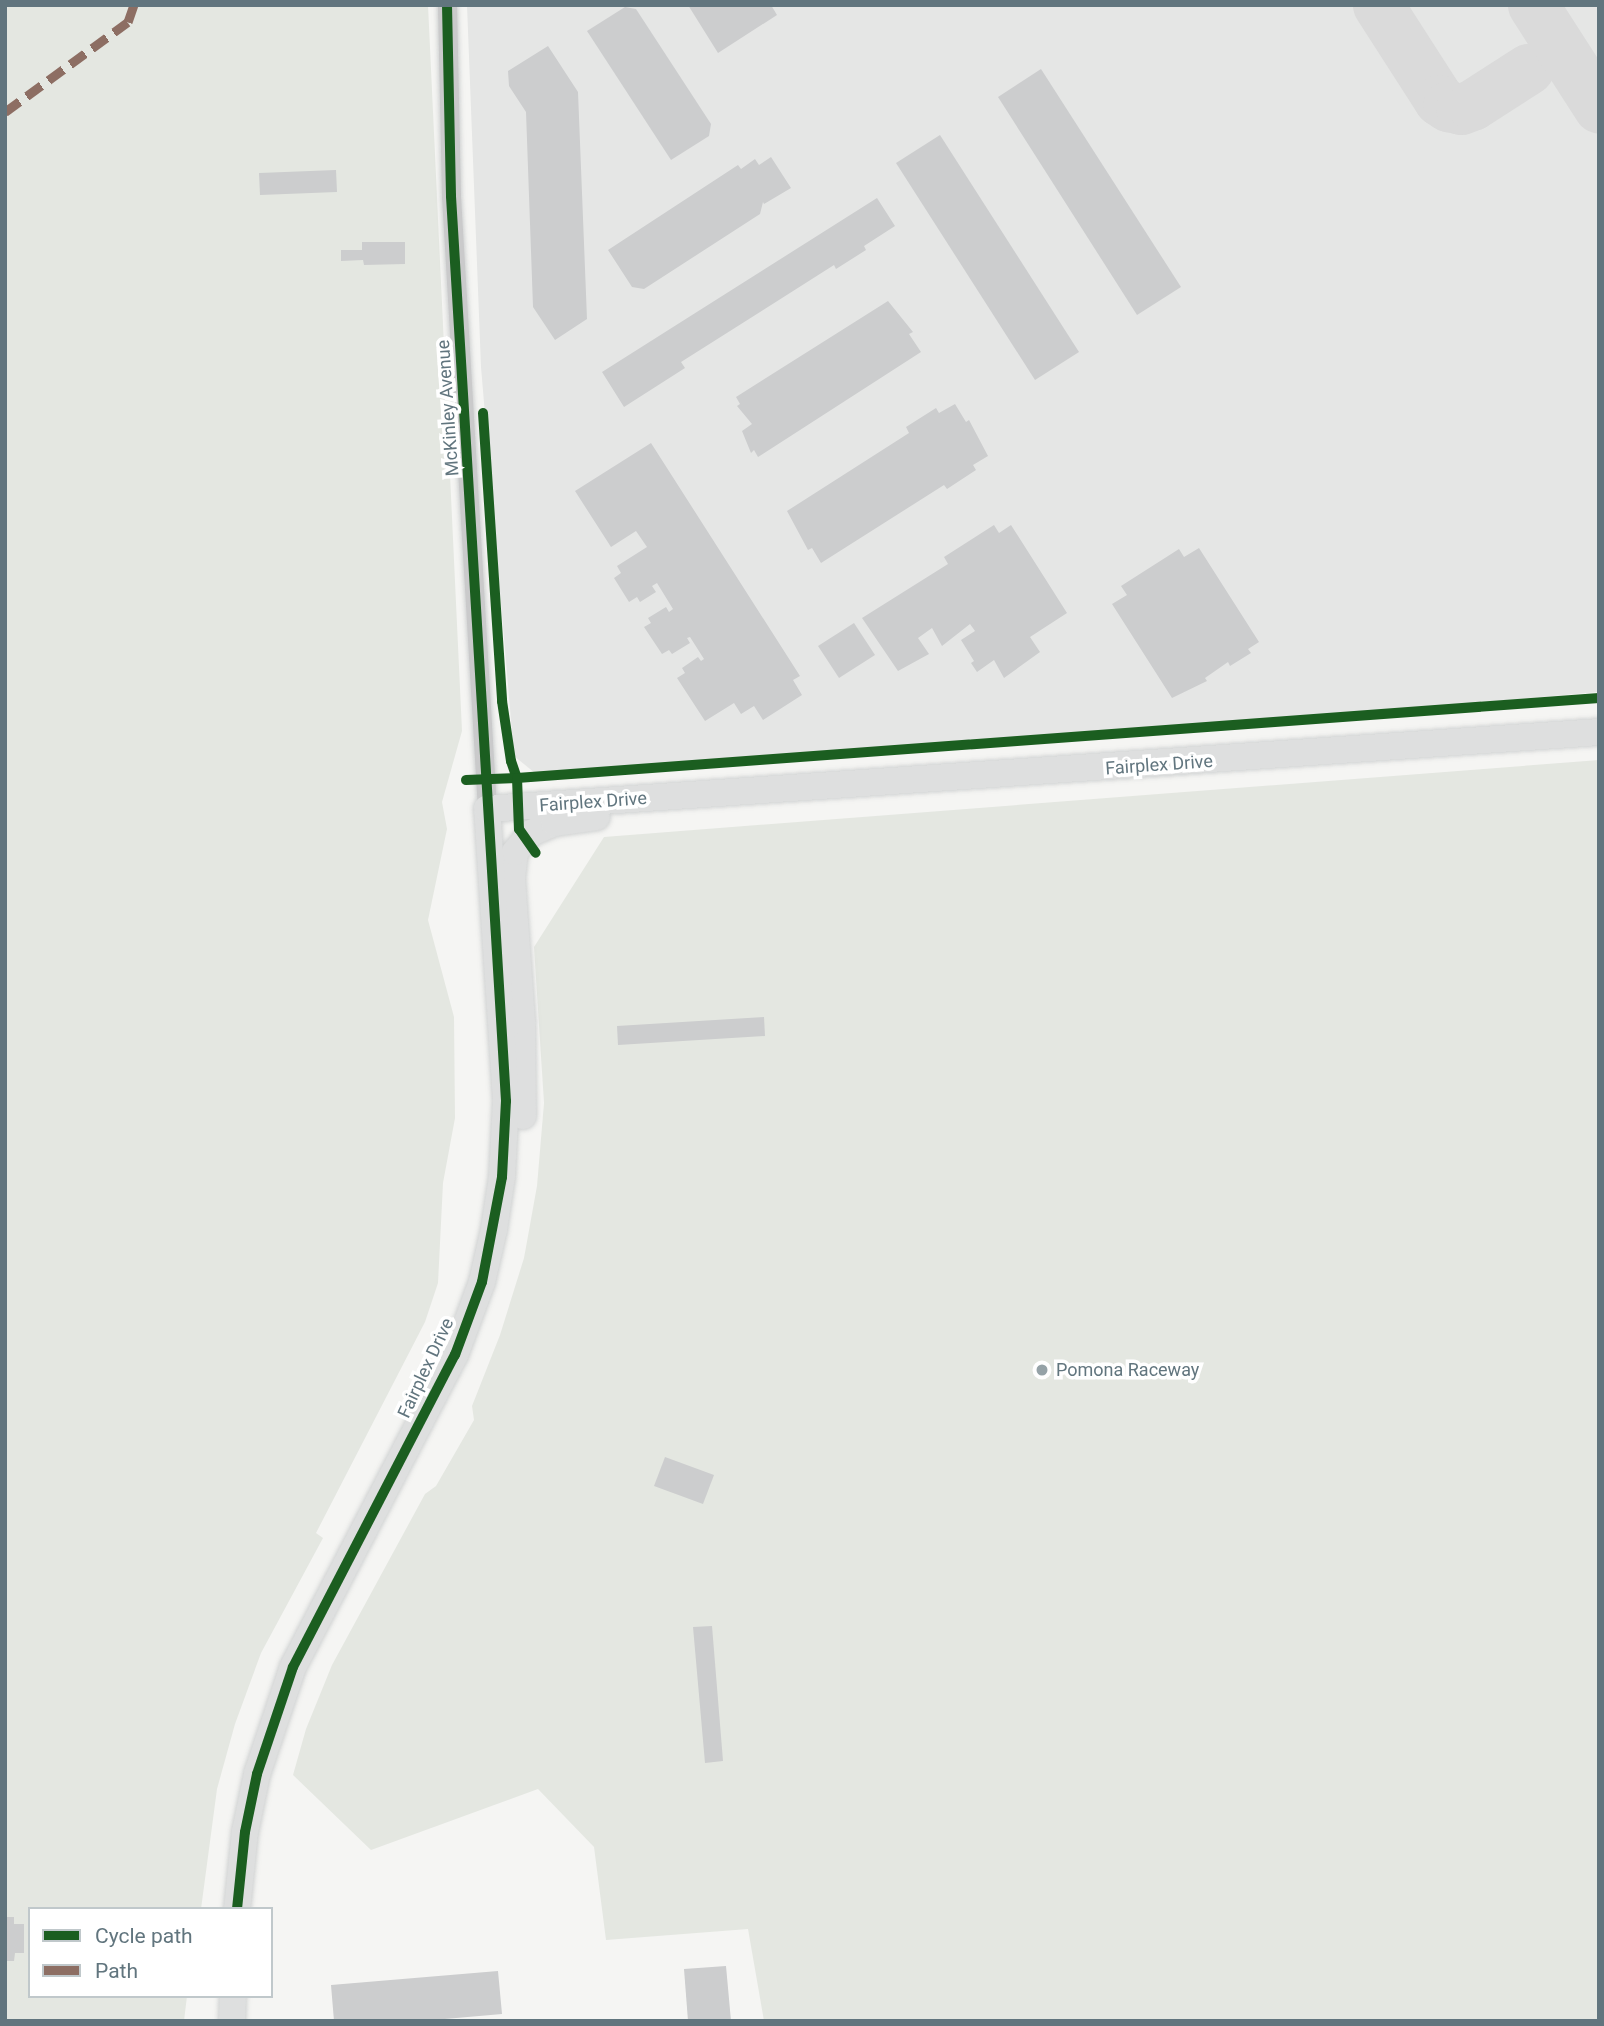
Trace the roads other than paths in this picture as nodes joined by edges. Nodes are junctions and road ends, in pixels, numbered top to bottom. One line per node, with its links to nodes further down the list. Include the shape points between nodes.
1 (447, 5): 4 (street, McKinley Avenue, via 452,195)
2 (1599, 732): 3 (street, Fairplex Drive)
3 (694, 796): 4 (street, Fairplex Drive); 5 (street, via 554,824 531,833 515,852 512,879 522,1021 522,1136 511,1212 480,1320)
4 (487, 809): 5 (street, Fairplex Drive, via 506,1138 482,1283)
5 (458, 1347): 6 (street, Fairplex Drive, via 293,1667 257,1774)
6 (237, 1907)
7 (233, 1998): 8 (street)
8 (232, 2021)

